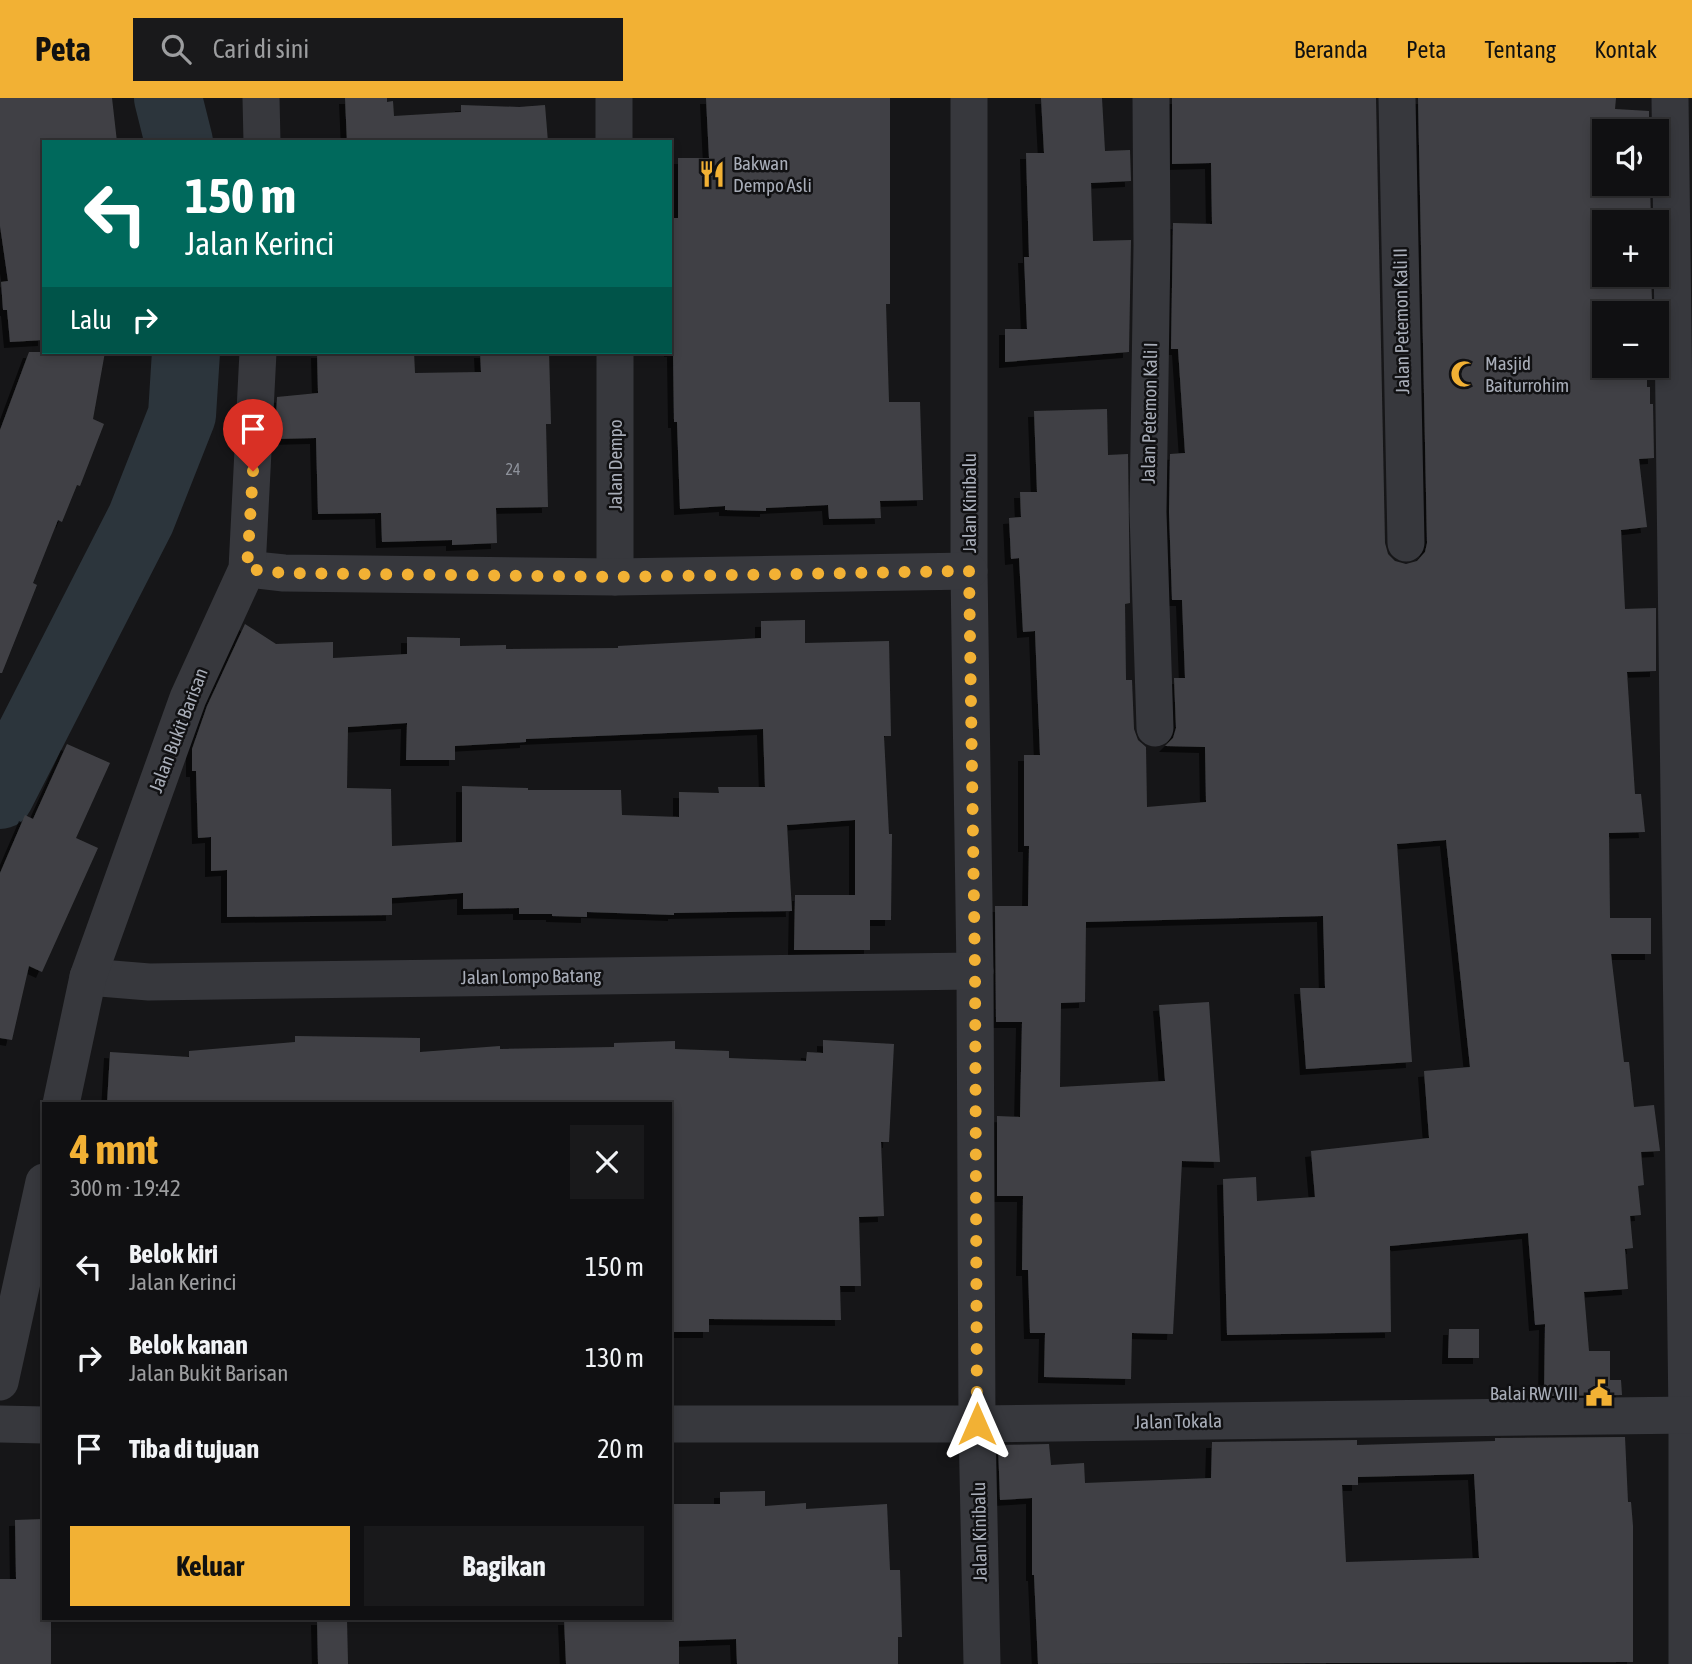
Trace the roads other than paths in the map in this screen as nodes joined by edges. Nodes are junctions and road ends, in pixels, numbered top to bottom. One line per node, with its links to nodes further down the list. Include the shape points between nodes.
1 (261, 98): 7 (street)
2 (614, 98): 8 (street)
3 (969, 98): 13 (street, Jalan Kinibalu)
4 (1151, 98): 15 (street, Jalan Petemon Kali I, via 1148,513)
5 (1397, 98): 11 (street, Jalan Petemon Kali II)
6 (1670, 98): 21 (street)
7 (262, 140)
8 (614, 140)
9 (258, 354): 12 (street, Jalan Bukit Barisan)
10 (615, 354): 14 (street, Jalan Dempo)
11 (1406, 544)
12 (247, 569): 14 (street); 17 (street, Jalan Bukit Barisan, via 188,698)
13 (969, 571): 14 (street); 16 (street, Jalan Kinibalu)
14 (615, 577)
15 (1155, 728)
16 (975, 971): 17 (street, Jalan Lompo Batang, via 149,982); 24 (street, Jalan Kinibalu)
17 (89, 977): 18 (street, Jalan Bukit Barisan)
18 (61, 1102)
19 (42, 1191): 20 (street)
20 (0, 1382)
21 (1689, 1416): 24 (street, Jalan Tokala); 27 (street)
22 (0, 1424): 25 (street)
23 (672, 1424): 24 (street, Jalan Tokala)
24 (977, 1424): 26 (street, Jalan Kinibalu)
25 (42, 1425)
26 (982, 1664)
27 (1687, 1664)

